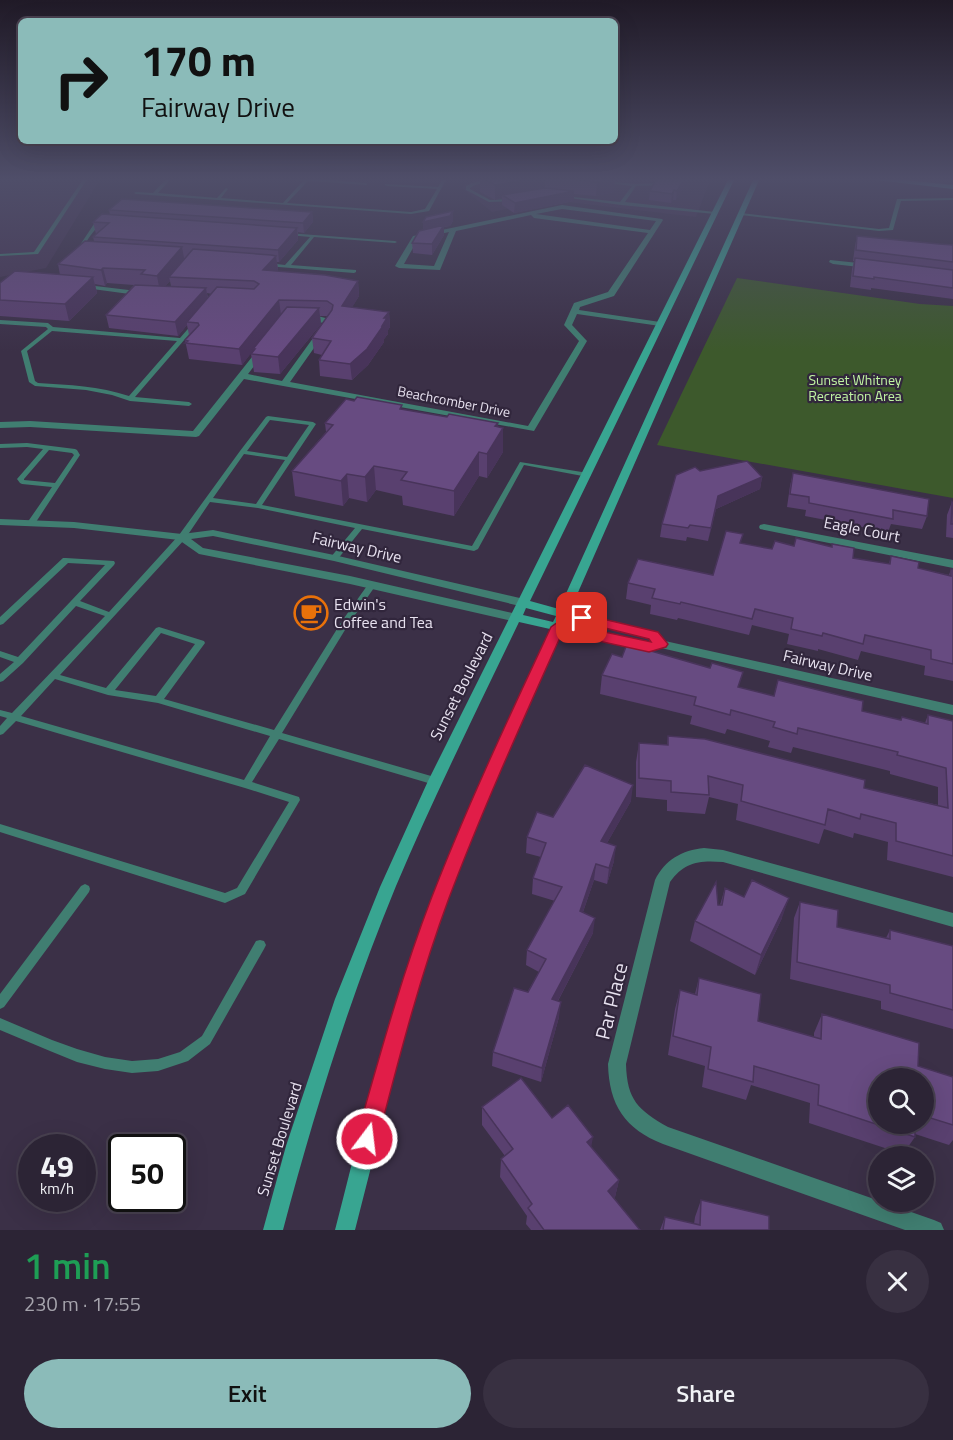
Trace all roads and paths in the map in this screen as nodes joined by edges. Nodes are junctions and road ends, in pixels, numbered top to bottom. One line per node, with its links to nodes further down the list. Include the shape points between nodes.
1 (48, 235): 12 (lane, via 36,253)
2 (89, 235): 11 (lane, via 79,251)
3 (307, 235): 9 (lane)
4 (424, 235): 5 (street, via 415,237 399,266 437,268)
5 (451, 235)
6 (650, 235): 21 (street, via 611,294 580,302)
7 (704, 235): 24 (main road, Sunset Boulevard)
8 (732, 235): 51 (main road)
9 (314, 236): 10 (lane); 15 (lane)
10 (395, 242)
11 (89, 252)
12 (0, 255)
13 (833, 262): 16 (street)
14 (264, 264): 15 (lane)
15 (287, 266): 17 (lane)
16 (878, 267)
17 (354, 271)
18 (74, 286): 19 (lane)
19 (146, 294)
20 (203, 314): 26 (lane)
21 (571, 315): 24 (street); 29 (street, Beachcomber Drive, via 568,325 583,341 531,429)
22 (299, 317): 29 (street, via 329,321)
23 (0, 322): 25 (lane, via 48,324)
24 (658, 328): 37 (main road, Sunset Boulevard)
25 (51, 329): 26 (lane); 30 (lane, via 24,351 32,382 86,388)
26 (181, 340): 30 (lane)
27 (267, 343): 28 (street)
28 (242, 376): 29 (street, Beachcomber Drive); 32 (street, via 200,431 190,435)
29 (286, 382)
30 (130, 399): 31 (lane)
31 (189, 404)
32 (0, 425)
33 (0, 446): 34 (lane)
34 (48, 447): 38 (lane, via 75,450 77,455); 38 (lane, via 20,479)
35 (242, 452): 36 (lane); 36 (lane, via 268,418 314,424); 39 (lane)
36 (289, 459): 40 (lane)
37 (588, 475): 43 (lane, via 522,463 474,549); 50 (main road, Sunset Boulevard)
38 (56, 485): 42 (lane)
39 (208, 500): 40 (lane); 45 (lane)
40 (258, 506): 43 (lane)
41 (0, 522): 42 (street, Fairway Drive)
42 (31, 523): 45 (street, Fairway Drive)
43 (360, 526): 46 (lane)
44 (764, 527): 47 (street, Eagle Court)
45 (182, 537): 46 (street, Fairway Drive, via 213,533); 48 (street, Fairway Drive, via 199,551); 52 (lane)
46 (334, 558): 50 (street, Fairway Drive)
47 (953, 564)
48 (372, 585): 53 (street, Fairway Drive); 67 (lane)
49 (76, 603): 52 (lane); 54 (lane, via 111,563 66,560); 58 (lane)
50 (524, 603): 51 (main road); 53 (main road, Sunset Boulevard)
51 (564, 614): 55 (main road); 56 (street, Fairway Drive, via 654,636)
52 (111, 615): 59 (lane)
53 (517, 618): 55 (main road); 68 (main road, Sunset Boulevard)
54 (0, 622)
55 (558, 627): 56 (street, Fairway Drive, via 649,647); 78 (main road, via 482,795 440,900 402,1010)
56 (661, 644): 63 (street, Fairway Drive)
57 (0, 654): 58 (lane)
58 (20, 661): 60 (lane)
59 (54, 676): 61 (lane); 65 (lane)
60 (0, 679)
61 (108, 692): 62 (lane); 62 (lane, via 159,630 201,643)
62 (158, 700): 67 (lane)
63 (953, 710)
64 (0, 713): 65 (lane)
65 (15, 717): 66 (lane); 69 (lane)
66 (0, 732)
67 (276, 735): 68 (lane); 69 (lane)
68 (435, 781): 77 (main road, Sunset Boulevard, via 344,999)
69 (246, 784): 70 (lane, via 295,800 241,891 225,898)
70 (0, 828)
71 (85, 890): 74 (lane)
72 (953, 920): 79 (street, Par Place, via 723,856 703,853 684,857 663,880 617,1064 617,1085 625,1107 641,1123 663,1135)
73 (260, 945): 76 (lane, via 206,1040 195,1051 153,1067)
74 (0, 1003)
75 (0, 1024): 76 (lane, via 78,1056)
76 (114, 1065)
77 (273, 1230)
78 (345, 1230)
79 (934, 1230)

